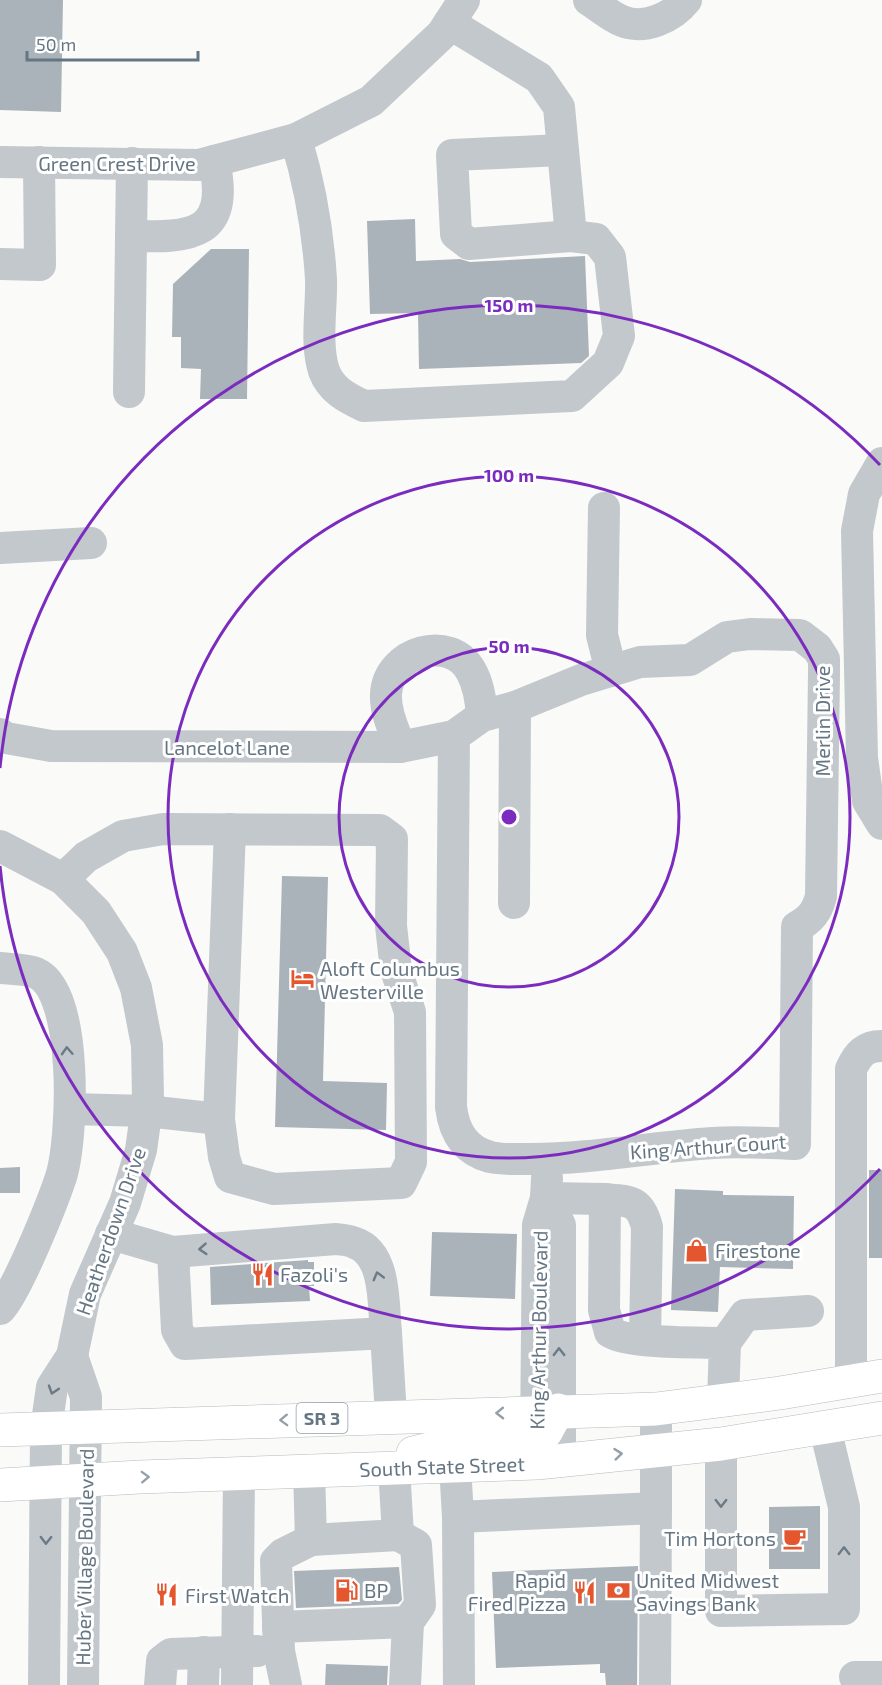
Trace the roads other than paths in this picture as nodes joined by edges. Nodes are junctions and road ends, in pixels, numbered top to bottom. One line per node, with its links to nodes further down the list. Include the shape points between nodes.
1 (589, 0): 2 (street, via 622,21 648,25 679,9)
2 (686, 0)
3 (457, 12): 4 (street, Green Crest Drive, via 442,34 370,100); 5 (street, via 539,78 559,107)
4 (296, 139): 6 (street, Green Crest Drive); 11 (street, via 311,189 321,280 324,370 338,392 364,406 572,396 588,384 608,363 619,336 610,257 596,239)
5 (562, 150): 11 (street); 11 (street, via 452,155 456,234 469,244)
6 (214, 161): 9 (street, Green Crest Drive, via 199,165); 10 (street, via 218,198 209,223 187,235)
7 (0, 162): 8 (street, Green Crest Drive)
8 (39, 162): 9 (street, Green Crest Drive); 12 (street, via 40,265)
9 (132, 163): 10 (street)
10 (131, 236): 13 (street)
11 (571, 236)
12 (0, 264)
13 (129, 392)
14 (882, 463): 24 (street, via 864,494 857,531 862,758 868,801)
15 (604, 508): 18 (street, via 602,635)
16 (92, 543): 17 (street)
17 (0, 548)
18 (611, 671): 19 (street, Merlin Drive); 28 (street, Merlin Drive, via 640,662 690,660 727,637 750,634 800,635 817,648 824,659)
19 (515, 707): 20 (street, Merlin Drive); 29 (street)
20 (482, 716): 22 (street, Merlin Drive); 23 (street, via 480,692 461,659 432,650 413,654 401,662 386,691 386,709)
21 (0, 734): 23 (street, Lancelot Lane, via 51,746)
22 (454, 736): 23 (street, Lancelot Lane); 35 (street, via 453,1124 475,1151 491,1157)
23 (400, 747)
24 (882, 824)
25 (230, 829): 27 (street, via 162,829 123,836 86,857); 34 (street); 34 (street, via 380,830 392,839 391,926 396,970 410,1012 411,1162 401,1183 274,1189 230,1177)
26 (0, 846): 27 (street, Heatherdown Drive)
27 (63, 879): 33 (street, Heatherdown Drive, via 96,912 122,952 136,988 147,1044)
28 (821, 896): 35 (street, King Arthur Court, via 809,920 797,927 795,1144 715,1143)
29 (514, 903)
30 (0, 968): 32 (street, one-way to 30, via 65,1019 54,990 37,973)
31 (882, 1046): 46 (street, via 858,1054 851,1069)
32 (70, 1109): 33 (street); 40 (street, via 61,1176 20,1273)
33 (147, 1111): 34 (street); 38 (street, Heatherdown Drive, via 141,1150)
34 (219, 1119)
35 (548, 1159): 36 (street)
36 (546, 1198): 37 (street); 57 (street, King Arthur Boulevard, via 560,1225)
37 (605, 1198): 43 (street, via 628,1201 644,1215); 43 (street, via 606,1323 617,1337)
38 (111, 1234): 39 (street); 45 (street, Heatherdown Drive, via 85,1294)
39 (172, 1252): 42 (street, one-way to 39, via 380,1274 370,1253 356,1243 336,1239); 42 (street, via 177,1330 185,1344)
40 (0, 1309)
41 (808, 1311): 44 (street, via 746,1315)
42 (386, 1333): 51 (street)
43 (645, 1340): 44 (street)
44 (725, 1343): 49 (street)
45 (72, 1356): 53 (street, via 86,1397); 55 (street, Heatherdown Drive, one-way to 55, via 52,1387)
46 (867, 1379): 47 (main road, South State Street / SR 3)
47 (780, 1393): 49 (main road, South State Street / SR 3); 59 (main road, via 721,1418 675,1423 667,1429)
48 (882, 1394): 58 (main road, via 794,1409)
49 (723, 1401): 50 (main road, South State Street / SR 3)
50 (656, 1409): 57 (main road, South State Street / SR 3); 59 (street)
51 (391, 1416): 53 (main road, South State Street / SR 3, one-way to 53); 57 (main road, South State Street / SR 3, one-way to 51)
52 (882, 1418): 54 (main road, South State Street / SR 3)
53 (86, 1428): 55 (main road, South State Street / SR 3); 64 (street, Huber Village Boulevard)
54 (825, 1428): 58 (main road, South State Street / SR 3); 58 (street, one-way to 54, via 721,1611 844,1609 844,1507)
55 (46, 1429): 56 (main road, South State Street / SR 3); 65 (street, Huber Village Boulevard)
56 (0, 1430)
57 (545, 1436): 59 (main road, South State Street / SR 3, one-way to 59); 60 (main road, South State Street / SR 3); 61 (main road, via 461,1441 419,1451)
58 (730, 1443): 59 (main road, South State Street / SR 3)
59 (657, 1450): 67 (street)
60 (455, 1466): 61 (main road, South State Street / SR 3); 68 (street)
61 (381, 1468): 62 (main road, South State Street / SR 3); 69 (street)
62 (309, 1470): 63 (main road, South State Street / SR 3); 70 (street)
63 (239, 1473): 64 (main road, South State Street / SR 3, one-way to 63); 73 (street)
64 (86, 1480): 65 (main road, South State Street / SR 3); 76 (street, Huber Village Boulevard)
65 (47, 1482): 66 (main road, South State Street / SR 3); 75 (street, Huber Village Boulevard, one-way to 75)
66 (0, 1485)
67 (656, 1508): 68 (street); 83 (street)
68 (458, 1516): 82 (street)
69 (398, 1535): 70 (street); 71 (street, via 416,1545 420,1605)
70 (311, 1540): 72 (street, via 276,1561)
71 (408, 1622): 72 (street); 81 (street)
72 (279, 1639): 73 (street); 80 (street)
73 (237, 1650): 74 (street); 79 (street)
74 (204, 1652): 77 (street, via 171,1654 162,1661); 78 (street)
75 (44, 1685)
76 (83, 1685)
77 (160, 1685)
78 (203, 1685)
79 (237, 1685)
80 (286, 1685)
81 (405, 1685)
82 (459, 1685)
83 (655, 1685)

